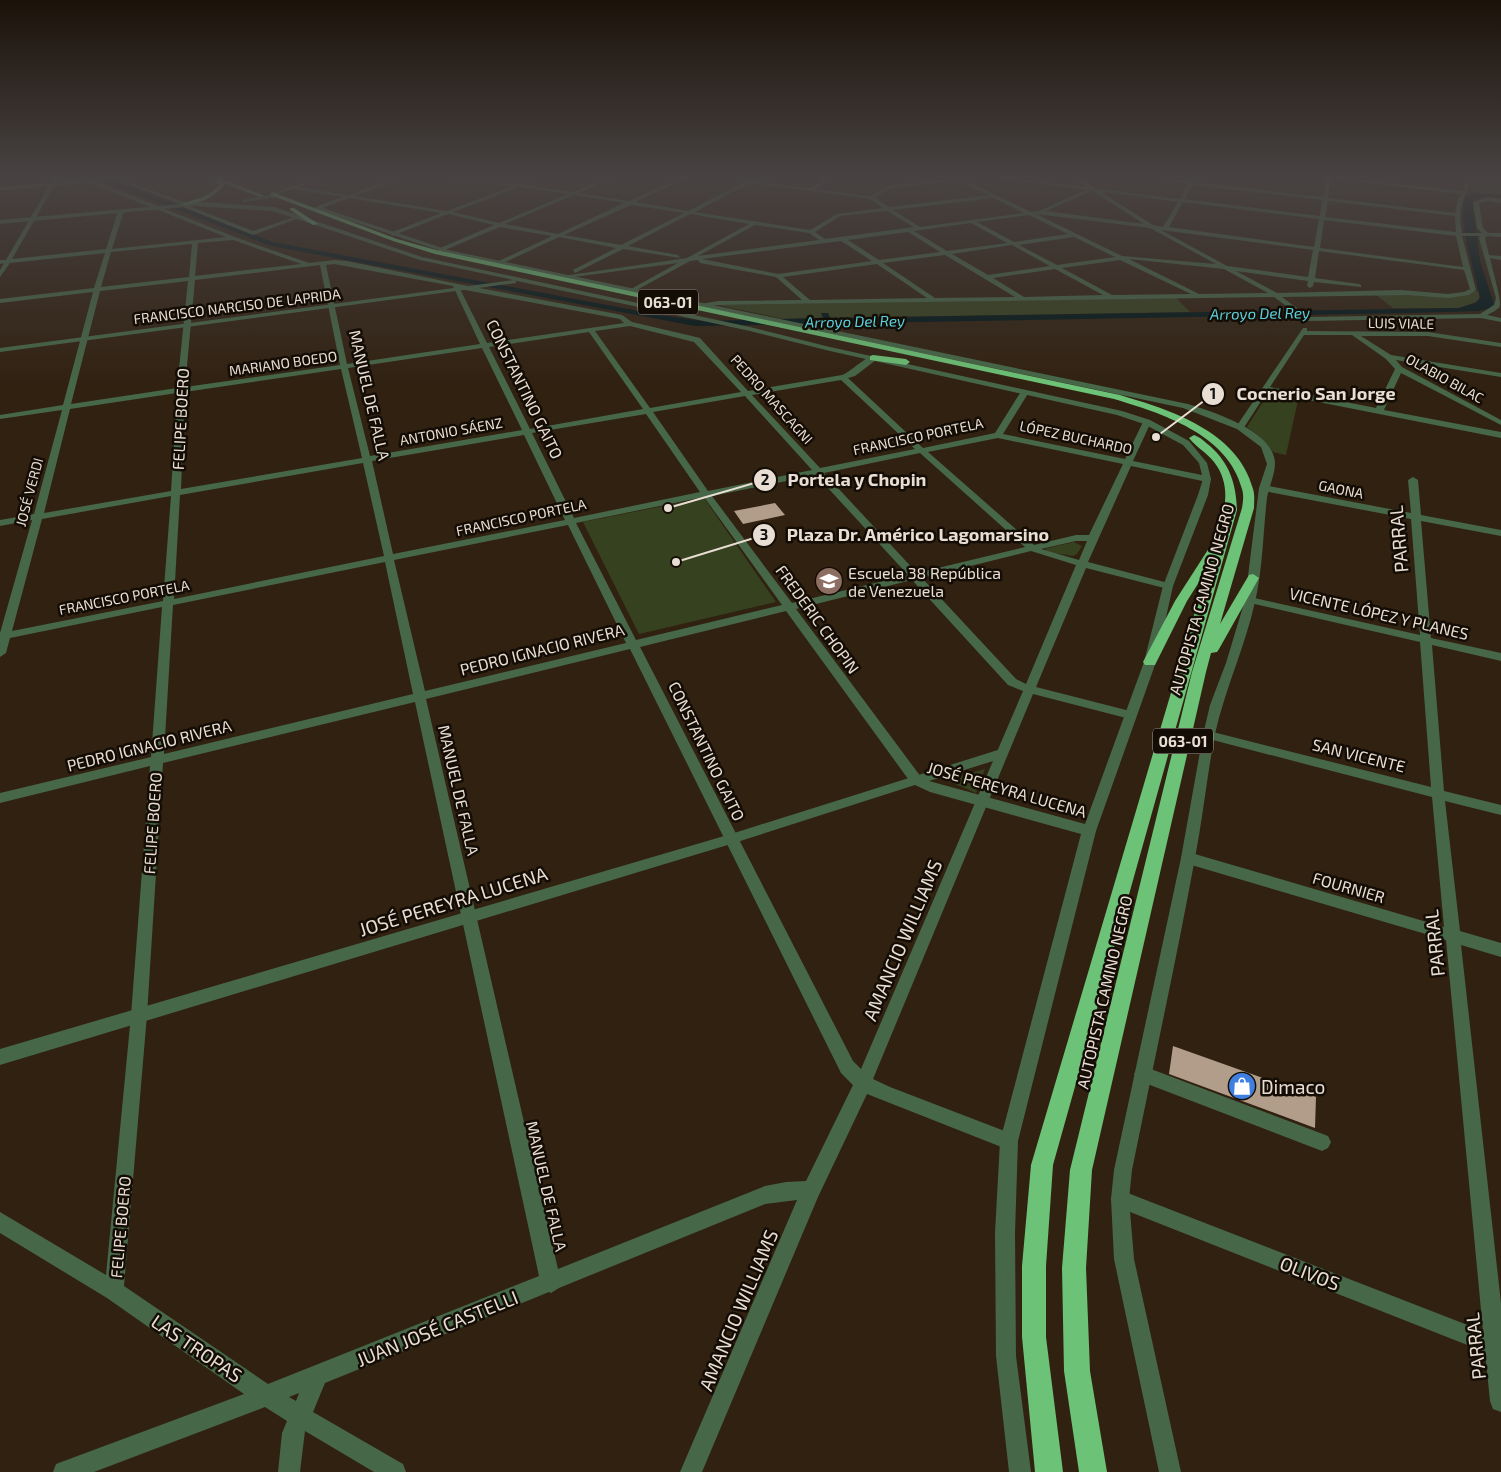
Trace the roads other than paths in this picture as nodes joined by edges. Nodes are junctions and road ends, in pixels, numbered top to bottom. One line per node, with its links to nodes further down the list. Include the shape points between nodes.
1 (16, 247): 33 (street)
2 (110, 247): 27 (street, JOSÉ VERDI)
3 (159, 247): 27 (street)
4 (194, 247): 48 (street, FELIPE BOERO)
5 (258, 247): 38 (street)
6 (382, 247): 50 (street, via 412,257)
7 (403, 247): 54 (highway, AUTOPISTA CAMINO NEGRO / 063-01, via 469,265)
8 (417, 247): 54 (highway, AUTOPISTA CAMINO NEGRO / 063-01)
9 (430, 247): 26 (street)
10 (448, 247): 26 (street)
11 (535, 247): 35 (street)
12 (614, 247): 24 (street)
13 (711, 247): 32 (street)
14 (787, 247): 32 (street)
15 (855, 247): 36 (street)
16 (936, 247): 28 (street)
17 (989, 247): 28 (street)
18 (1017, 247): 39 (street)
19 (1099, 247): 30 (street)
20 (1187, 247): 40 (street)
21 (1299, 247): 25 (street)
22 (1461, 247): 41 (street)
23 (1484, 247): 29 (street)
24 (621, 248): 32 (street); 44 (street)
25 (1317, 249): 41 (street); 49 (street)
26 (440, 250): 35 (street)
27 (108, 252): 33 (street); 53 (street, JOSÉ VERDI)
28 (945, 252): 36 (street); 47 (street)
29 (1486, 256): 31 (street); 43 (street)
30 (1120, 257): 39 (street); 40 (street); 59 (street)
31 (1501, 258)
32 (689, 259): 44 (street); 45 (street); 55 (street)
33 (8, 261): 34 (street); 42 (street)
34 (0, 262)
35 (501, 262): 44 (street)
36 (878, 262): 45 (street); 63 (street)
37 (323, 263): 38 (street); 51 (street, via 347,263); 67 (street, MANUEL DE FALLA)
38 (309, 264): 48 (street)
39 (1055, 267): 47 (street); 60 (street)
40 (1223, 267): 49 (street); 58 (street)
41 (1467, 269): 57 (street, via 1472,290 1468,294)
42 (0, 275)
43 (1491, 275): 46 (street); 61 (street)
44 (566, 276): 50 (street); 55 (street)
45 (778, 276): 65 (street)
46 (1501, 276)
47 (988, 277): 62 (street)
48 (190, 279): 53 (street); 73 (street, FELIPE BOERO)
49 (1311, 280): 56 (street); 57 (street)
50 (524, 281): 52 (street); 85 (street)
51 (456, 288): 52 (street); 67 (street, FRANCISCO NARCISO DE LAPRIDA); 82 (street, CONSTANTINO GAITO)
52 (468, 288): 72 (street, via 622,317)
53 (97, 290): 64 (street); 80 (street, JOSÉ VERDI)
54 (600, 290): 75 (highway, AUTOPISTA CAMINO NEGRO / 063-01); 75 (highway, AUTOPISTA CAMINO NEGRO / 063-01, via 720,317)
55 (633, 290): 66 (street)
56 (1311, 293): 57 (street); 58 (street)
57 (1408, 293)
58 (1274, 294): 59 (street); 71 (street)
59 (1199, 296): 60 (street)
60 (1111, 297): 62 (street)
61 (1500, 298): 68 (street, via 1497,306)
62 (1024, 299): 63 (street)
63 (934, 300): 65 (street)
64 (0, 301)
65 (809, 302): 66 (street)
66 (703, 305): 75 (street)
67 (332, 306): 73 (street, FRANCISCO NARCISO DE LAPRIDA); 86 (street, MANUEL DE FALLA)
68 (1481, 316): 69 (street); 70 (street)
69 (1434, 317): 71 (street); 79 (street)
70 (1501, 320)
71 (1308, 321): 76 (street); 77 (street)
72 (630, 324): 74 (street, MARIANO BOEDO); 94 (street, PEDRO MASCAGNI, via 697,340)
73 (186, 325): 80 (street, FRANCISCO NARCISO DE LAPRIDA); 92 (street, FELIPE BOERO)
74 (591, 330): 82 (street, MARIANO BOEDO); 96 (street, FREDERIC CHOPIN)
75 (806, 331): 90 (highway, AUTOPISTA CAMINO NEGRO / 063-01); 101 (street, via 1185,406); 136 (highway, AUTOPISTA CAMINO NEGRO / 063-01, via 1133,401 1182,421 1221,446 1242,472 1248,491 1248,508)
76 (1301, 333): 77 (street, LUIS VIALE); 91 (street)
77 (1323, 334): 78 (street, LUIS VIALE)
78 (1354, 334): 79 (street, LUIS VIALE); 84 (street, OLABIO BILAC)
79 (1439, 335): 81 (street, LUIS VIALE)
80 (84, 339): 83 (street, FRANCISCO NARCISO DE LAPRIDA); 95 (street, JOSÉ VERDI)
81 (1501, 345)
82 (484, 346): 86 (street, MARIANO BOEDO); 102 (street, CONSTANTINO GAITO)
83 (0, 350)
84 (1389, 357): 87 (street, OLABIO BILAC); 88 (street)
85 (873, 358): 89 (street, ANTONIO SÁENZ); 90 (highway); 93 (street)
86 (344, 367): 92 (street, MARIANO BOEDO); 106 (street, MANUEL DE FALLA)
87 (1398, 369): 97 (street); 100 (street, OLABIO BILAC)
88 (1501, 375)
89 (843, 377): 94 (street, ANTONIO SÁENZ); 105 (street)
90 (1010, 379): 119 (highway, AUTOPISTA CAMINO NEGRO / 063-01, via 1123,405 1167,422 1195,438 1216,457 1229,477 1231,510)
91 (1266, 390): 97 (street); 101 (street)
92 (181, 391): 95 (street, MARIANO BOEDO); 112 (street, FELIPE BOERO)
93 (1025, 392): 99 (street); 103 (street, FRANCISCO PORTELA)
94 (746, 393): 96 (street, ANTONIO SÁENZ); 108 (street, PEDRO MASCAGNI)
95 (66, 407): 98 (street, MARIANO BOEDO); 114 (street, JOSÉ VERDI)
96 (646, 410): 102 (street, ANTONIO SÁENZ); 113 (street, FREDERIC CHOPIN)
97 (1379, 411): 104 (street)
98 (0, 417)
99 (1148, 422): 107 (street, AMANCIO WILLIAMS); 109 (street, via 1186,444 1203,463)
100 (1501, 423)
101 (1240, 427): 111 (street, via 1268,450 1271,464)
102 (526, 431): 106 (street, ANTONIO SÁENZ); 116 (street, CONSTANTINO GAITO)
103 (998, 435): 105 (street, FRANCISCO PORTELA); 107 (street, LÓPEZ BUCHARDO)
104 (1501, 435)
105 (921, 450): 108 (street, FRANCISCO PORTELA); 121 (street)
106 (367, 460): 112 (street, ANTONIO SÁENZ); 122 (street, MANUEL DE FALLA)
107 (1128, 461): 109 (street, LÓPEZ BUCHARDO); 120 (street, AMANCIO WILLIAMS)
108 (817, 472): 113 (street, FRANCISCO PORTELA); 124 (street, PEDRO MASCAGNI)
109 (1207, 479): 126 (street)
110 (1413, 480): 115 (street, PARRAL)
111 (1264, 488): 115 (street, GAONA); 125 (street)
112 (176, 492): 114 (street, ANTONIO SÁENZ); 128 (street, FELIPE BOERO)
113 (706, 494): 116 (street, FRANCISCO PORTELA); 129 (street, FREDERIC CHOPIN)
114 (38, 517): 117 (street, ANTONIO SÁENZ); 130 (street, JOSÉ VERDI)
115 (1417, 518): 118 (street, GAONA); 131 (street, PARRAL)
116 (571, 522): 122 (street, FRANCISCO PORTELA); 132 (street, CONSTANTINO GAITO)
117 (0, 524)
118 (1501, 533)
119 (1224, 534): 135 (highway, via 1181,600); 175 (highway, AUTOPISTA CAMINO NEGRO / 063-01, via 1042,1164 1034,1266 1034,1337)
120 (1093, 538): 121 (street, PEDRO IGNACIO RIVERA, via 1076,538); 123 (street, AMANCIO WILLIAMS)
121 (1032, 548): 123 (street); 124 (street, PEDRO IGNACIO RIVERA)
122 (389, 559): 128 (street, FRANCISCO PORTELA); 138 (street, MANUEL DE FALLA)
123 (1083, 563): 126 (street); 137 (street, AMANCIO WILLIAMS)
124 (914, 576): 129 (street, PEDRO IGNACIO RIVERA); 137 (street, PEDRO MASCAGNI, via 1012,682)
125 (1253, 578): 127 (street); 136 (highway)
126 (1168, 586): 135 (street)
127 (1250, 600): 131 (street, VICENTE LÓPEZ Y PLANES); 140 (street)
128 (168, 604): 130 (street, FRANCISCO PORTELA); 142 (street, FELIPE BOERO)
129 (790, 606): 132 (street, PEDRO IGNACIO RIVERA); 143 (street, FREDERIC CHOPIN)
130 (2, 637): 133 (street, JOSÉ VERDI)
131 (1427, 641): 134 (street, VICENTE LÓPEZ Y PLANES); 144 (street, PARRAL)
132 (634, 644): 138 (street, PEDRO IGNACIO RIVERA); 149 (street, CONSTANTINO GAITO)
133 (0, 653)
134 (1501, 657)
135 (1150, 662): 139 (street)
136 (1199, 672): 176 (highway, AUTOPISTA CAMINO NEGRO / 063-01, via 1080,1170 1074,1268 1076,1371)
137 (1029, 688): 139 (street, PEDRO MASCAGNI); 141 (street, AMANCIO WILLIAMS)
138 (419, 696): 142 (street, PEDRO IGNACIO RIVERA); 151 (street, MANUEL DE FALLA)
139 (1130, 715): 148 (street)
140 (1209, 735): 144 (street, SAN VICENTE); 150 (street)
141 (1001, 754): 143 (street, JOSÉ PEREYRA LUCENA); 146 (street, AMANCIO WILLIAMS)
142 (157, 759): 145 (street, PEDRO IGNACIO RIVERA); 154 (street, FELIPE BOERO)
143 (916, 780): 146 (street, JOSÉ PEREYRA LUCENA); 149 (street, JOSÉ PEREYRA LUCENA)
144 (1438, 794): 147 (street, SAN VICENTE); 152 (street, PARRAL)
145 (0, 798)
146 (982, 801): 148 (street, JOSÉ PEREYRA LUCENA); 157 (street, AMANCIO WILLIAMS)
147 (1501, 810)
148 (1089, 831): 158 (street)
149 (730, 839): 151 (street, JOSÉ PEREYRA LUCENA); 157 (street, CONSTANTINO GAITO, via 847,1067)
150 (1188, 858): 152 (street, FOURNIER); 156 (street)
151 (470, 918): 154 (street, JOSÉ PEREYRA LUCENA); 163 (street, MANUEL DE FALLA)
152 (1454, 936): 153 (street, FOURNIER); 165 (street, PARRAL)
153 (1501, 950)
154 (139, 1015): 155 (street, JOSÉ PEREYRA LUCENA); 164 (street, FELIPE BOERO)
155 (0, 1057)
156 (1143, 1074): 159 (street); 161 (street)
157 (863, 1083): 158 (street, CONSTANTINO GAITO); 160 (street, AMANCIO WILLIAMS)
158 (1009, 1141): 174 (street, via 1005,1233 1006,1356)
159 (1322, 1142)
160 (811, 1190): 163 (street, JUAN JOSÉ CASTELLI, via 765,1195); 173 (street, AMANCIO WILLIAMS)
161 (1120, 1200): 165 (street, OLIVOS); 177 (street, via 1124,1259)
162 (0, 1222): 164 (street, LAS TROPAS)
163 (551, 1283): 166 (street, JUAN JOSÉ CASTELLI)
164 (114, 1291): 167 (street, LAS TROPAS)
165 (1498, 1346): 168 (street, PARRAL)
166 (318, 1375): 167 (street, JUAN JOSÉ CASTELLI); 169 (street)
167 (266, 1396): 169 (street, LAS TROPAS); 170 (street, JUAN JOSÉ CASTELLI)
168 (1501, 1400)
169 (300, 1415): 171 (street, via 293,1433); 172 (street, LAS TROPAS)
170 (64, 1472)
171 (290, 1472)
172 (395, 1472)
173 (691, 1472)
174 (1020, 1472)
175 (1049, 1472)
176 (1093, 1472)
177 (1170, 1472)

